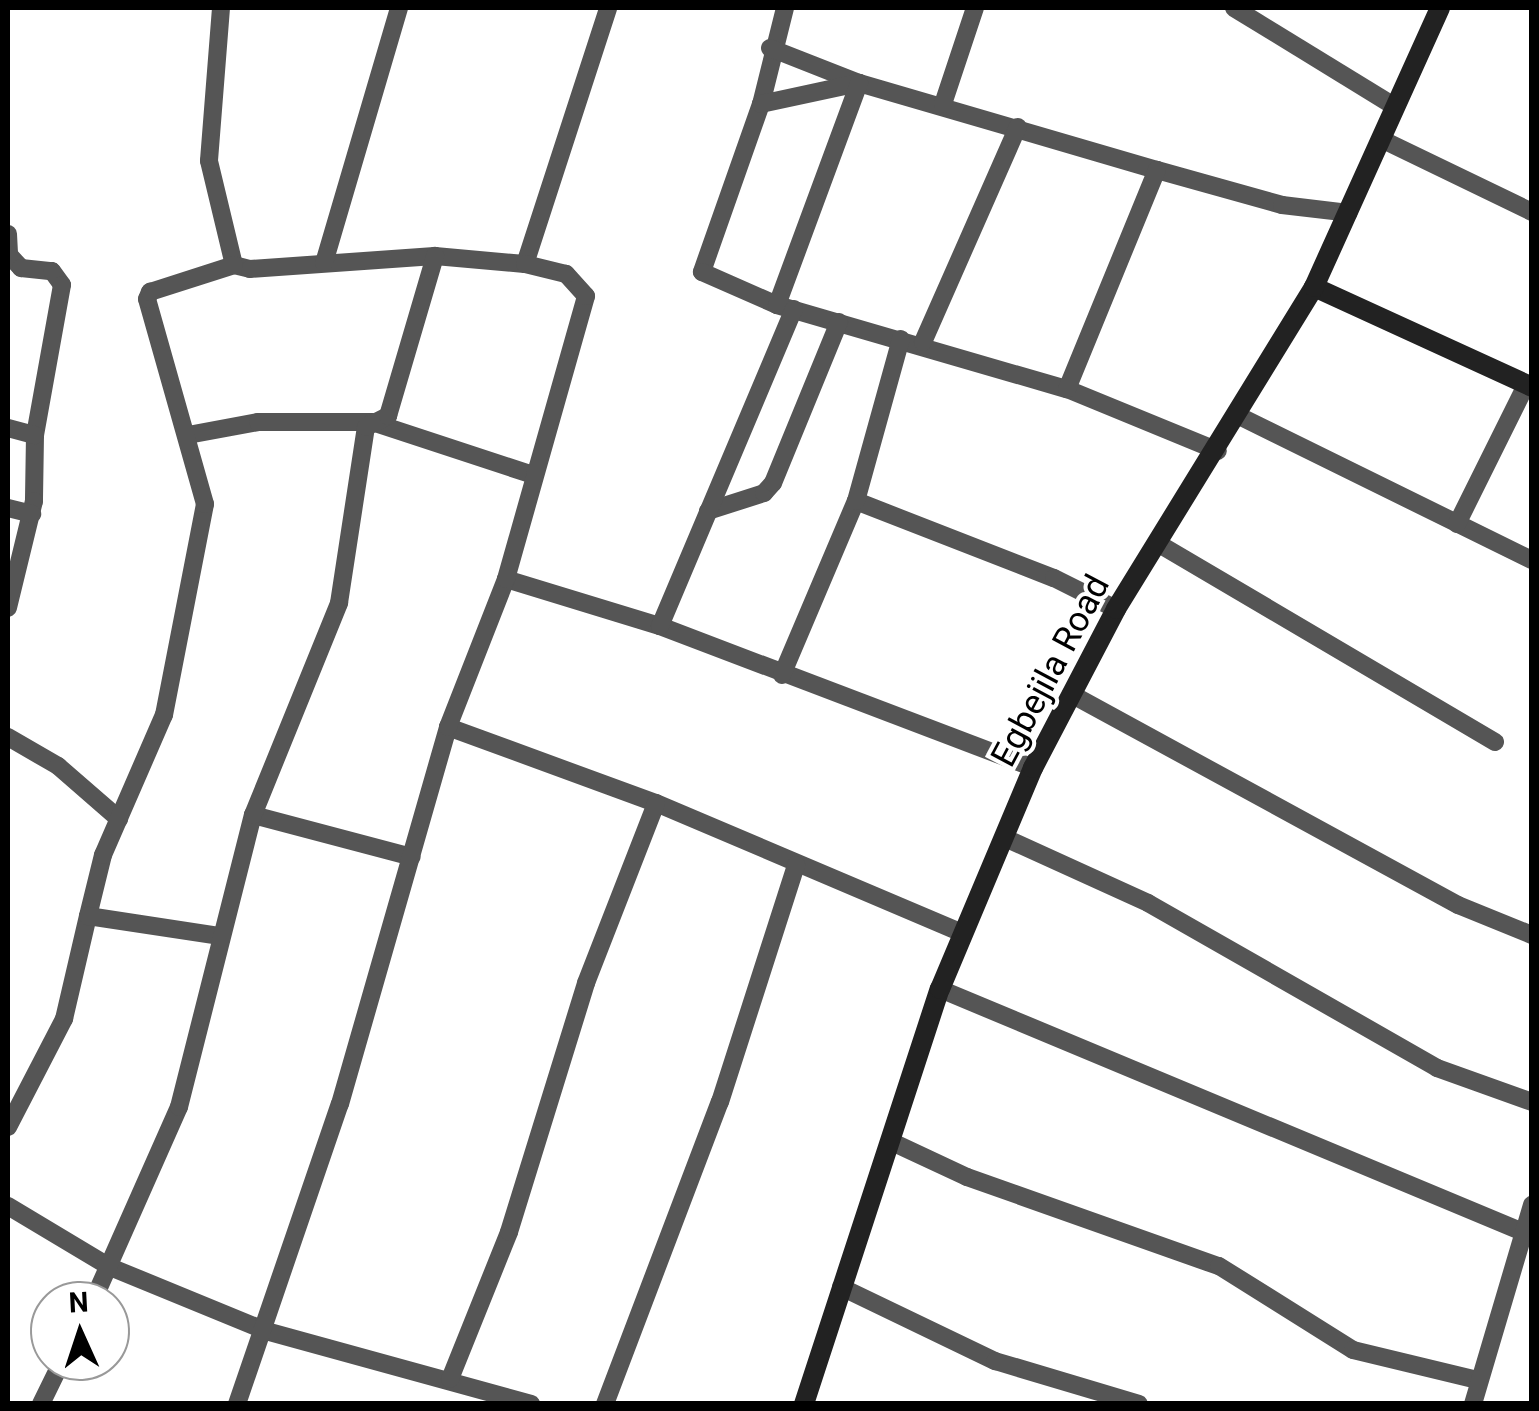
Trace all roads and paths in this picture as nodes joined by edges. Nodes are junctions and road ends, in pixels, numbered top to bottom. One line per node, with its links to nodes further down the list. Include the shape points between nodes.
1 (221, 8): 22 (street, via 209,161)
2 (399, 8): 20 (street, via 338,197)
3 (608, 8): 21 (street)
4 (785, 8): 8 (street)
5 (975, 8): 11 (street)
6 (1234, 8): 12 (street)
7 (1440, 8): 12 (street, Egbejila Road)
8 (770, 48): 9 (street); 10 (street)
9 (858, 82): 10 (street); 11 (street); 24 (street)
10 (761, 104): 24 (street, via 702,272)
11 (943, 104): 13 (street)
12 (1394, 106): 14 (street, Egbejila Road)
13 (1018, 126): 15 (street); 27 (street)
14 (1380, 139): 16 (street); 17 (street, Egbejila Road)
15 (1157, 170): 17 (street, via 1282,205); 29 (street)
16 (1532, 212)
17 (1349, 214): 23 (street, Egbejila Road)
18 (8, 234): 33 (street, via 9,255 21,268 52,271 62,285)
19 (435, 256): 20 (street); 21 (street); 31 (street, via 388,416)
20 (324, 263): 22 (street)
21 (525, 264): 36 (street, via 566,274 586,296)
22 (234, 265): 34 (street, via 150,292 148,299)
23 (1314, 288): 28 (street); 30 (street, Egbejila Road)
24 (786, 307): 25 (street); 39 (street)
25 (839, 322): 26 (street); 39 (street, via 773,483 764,493)
26 (901, 338): 27 (street); 37 (street)
27 (923, 342): 29 (street)
28 (1529, 386): 41 (street)
29 (1066, 389): 35 (street)
30 (1239, 416): 35 (street, Egbejila Road); 41 (street)
31 (372, 422): 34 (street, via 258,422); 36 (street); 55 (street, via 362,444 353,543 339,603)
32 (8, 428): 33 (street)
33 (35, 434): 40 (street)
34 (188, 435): 56 (street, via 205,504 164,715)
35 (1218, 451): 42 (street, Egbejila Road)
36 (533, 474): 44 (street)
37 (856, 501): 46 (street); 48 (street)
38 (8, 508): 40 (street)
39 (708, 511): 47 (street)
40 (32, 514): 45 (street)
41 (1457, 524): 43 (street)
42 (1159, 544): 46 (street, Egbejila Road); 52 (street)
43 (1532, 560)
44 (506, 579): 47 (street); 50 (street)
45 (8, 608)
46 (1116, 609): 49 (street, Egbejila Road)
47 (660, 626): 48 (street)
48 (782, 675): 53 (street)
49 (1072, 694): 53 (street, Egbejila Road); 62 (street, via 1478,916)
50 (448, 727): 54 (street); 58 (street)
51 (8, 737): 56 (street, via 29,745)
52 (1495, 742)
53 (1033, 768): 57 (street, Egbejila Road)
54 (656, 803): 59 (street); 76 (street, via 586,983 509,1232)
55 (253, 816): 58 (street); 63 (street)
56 (119, 819): 60 (street)
57 (1005, 838): 61 (street, Egbejila Road); 65 (street, via 1148,903 1437,1068)
58 (412, 857): 75 (street)
59 (796, 865): 61 (street); 82 (street, via 720,1102)
60 (88, 916): 63 (street); 66 (street, via 64,1019)
61 (963, 933): 64 (street, Egbejila Road)
62 (1532, 935)
63 (220, 936): 72 (street, via 179,1107)
64 (940, 988): 67 (street, Egbejila Road); 70 (street)
65 (1532, 1102)
66 (8, 1127)
67 (892, 1142): 74 (street, Egbejila Road); 77 (street, via 966,1176 1219,1266 1354,1350)
68 (1532, 1205): 70 (street)
69 (8, 1206): 72 (street)
70 (1523, 1232): 71 (street)
71 (1524, 1259): 77 (street)
72 (110, 1266): 73 (street); 75 (street)
73 (103, 1281)
74 (841, 1287): 83 (street, Egbejila Road); 84 (street, via 995,1361)
75 (266, 1331): 76 (street); 80 (street)
76 (450, 1379): 81 (street)
77 (1478, 1380): 85 (street)
78 (52, 1381): 79 (street)
79 (41, 1404)
80 (238, 1404)
81 (531, 1404)
82 (605, 1404)
83 (804, 1404)
84 (1139, 1404)
85 (1472, 1404)

